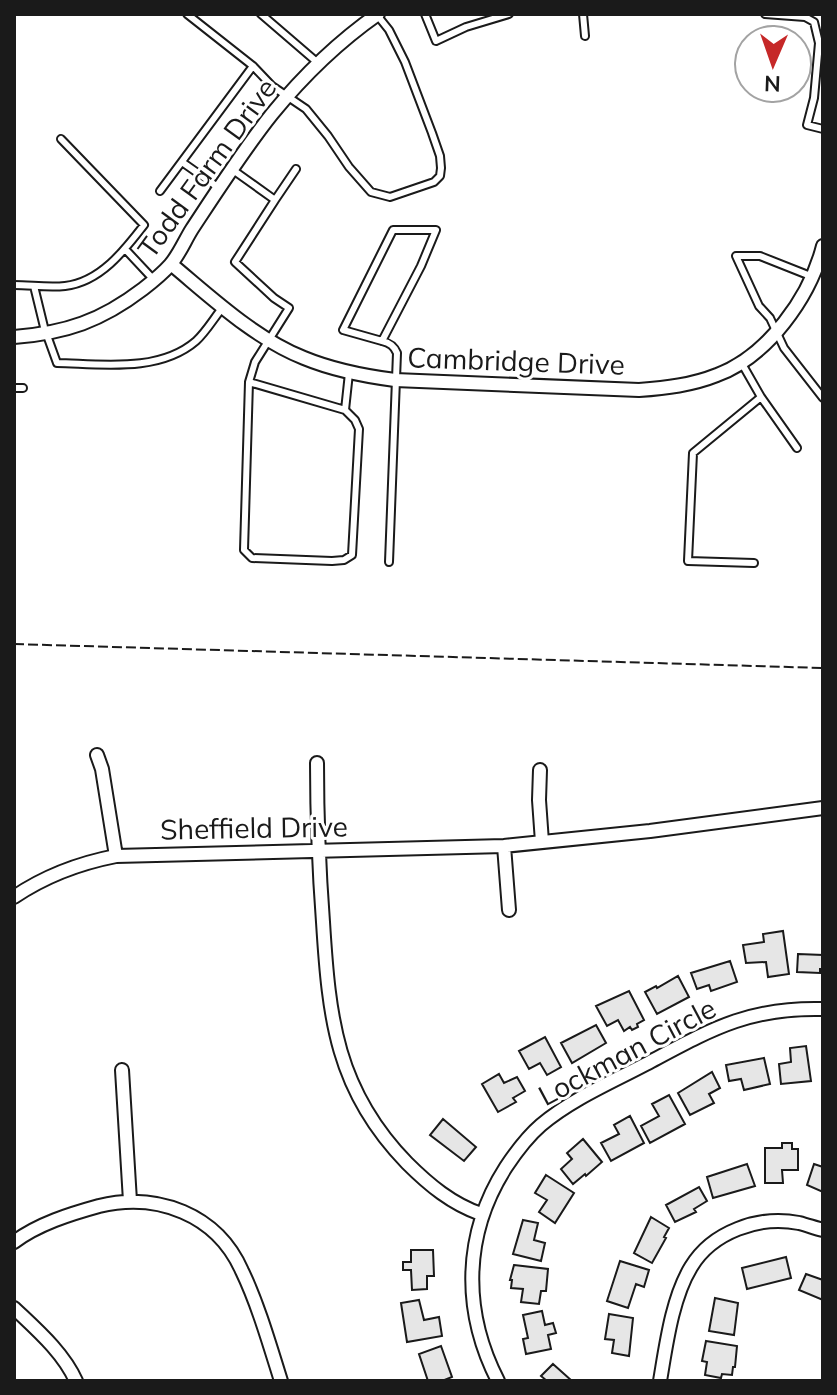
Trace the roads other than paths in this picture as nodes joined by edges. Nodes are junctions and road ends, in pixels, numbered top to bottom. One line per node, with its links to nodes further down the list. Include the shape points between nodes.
1 (187, 14): 10 (lane)
2 (261, 14): 9 (lane)
3 (378, 14): 9 (street, Todd Farm Drive); 11 (lane, via 405,62 440,156 440,176 434,182 390,197 371,192 306,109)
4 (425, 14): 5 (lane, via 436,41)
5 (509, 14)
6 (583, 14): 8 (lane)
7 (765, 14): 12 (lane, via 814,22 819,43 807,125)
8 (585, 36)
9 (318, 63): 11 (street, Todd Farm Drive)
10 (253, 66): 11 (lane); 14 (lane)
11 (287, 97): 16 (street, Todd Farm Drive)
12 (823, 129)
13 (61, 139): 21 (lane, via 144,225)
14 (182, 162): 17 (lane); 18 (lane)
15 (296, 169): 19 (lane)
16 (233, 170): 17 (street, Todd Farm Drive); 19 (lane)
17 (220, 188): 22 (street, Todd Farm Drive)
18 (160, 191)
19 (275, 200): 31 (lane, via 235,262 289,308)
20 (823, 246): 23 (street, Cambridge Drive)
21 (125, 249): 24 (lane); 26 (lane, via 78,283)
22 (171, 264): 24 (street, Todd Farm Drive); 27 (street, Cambridge Drive)
23 (813, 277): 28 (street, Cambridge Drive); 28 (lane, via 760,256 736,256)
24 (154, 280): 29 (street, Todd Farm Drive, via 104,315)
25 (14, 285): 26 (lane)
26 (34, 286): 29 (lane)
27 (223, 307): 29 (lane, via 184,350 142,363 57,363); 31 (street, Cambridge Drive)
28 (777, 331): 33 (street, Cambridge Drive); 40 (lane)
29 (46, 334): 30 (street, Todd Farm Drive)
30 (14, 337)
31 (270, 340): 34 (street, Cambridge Drive); 36 (lane)
32 (382, 341): 32 (lane, via 343,330 393,230 436,230); 35 (lane, via 397,353)
33 (741, 362): 35 (street, Cambridge Drive, via 689,384 639,390); 39 (lane)
34 (349, 372): 35 (street, Cambridge Drive); 41 (lane)
35 (395, 380): 43 (lane)
36 (249, 382): 41 (lane); 41 (lane, via 244,550 252,558 332,561 352,555 359,429)
37 (14, 388): 38 (lane)
38 (23, 388)
39 (761, 397): 42 (lane); 44 (lane, via 693,453 688,561)
40 (823, 398)
41 (345, 410)
42 (797, 448)
43 (389, 562)
44 (754, 563)
45 (97, 755): 52 (street)
46 (317, 763): 51 (street)
47 (540, 770): 49 (street)
48 (823, 808): 49 (street, Sheffield Drive)
49 (542, 842): 50 (street, Sheffield Drive)
50 (504, 846): 51 (street, Sheffield Drive); 54 (street)
51 (319, 850): 52 (street, Sheffield Drive); 58 (street, via 331,1011 354,1088 376,1126 414,1170 456,1204)
52 (116, 856): 53 (street, Sheffield Drive, via 71,868)
53 (14, 897)
54 (509, 910)
55 (823, 1009): 58 (street, Lockman Circle, via 771,1011 730,1021 571,1104 522,1144)
56 (122, 1070): 57 (street)
57 (130, 1201): 60 (street, via 62,1218); 63 (street, via 177,1209 215,1232 242,1269)
58 (481, 1214): 64 (street, Lockman Circle, via 472,1290 479,1337)
59 (823, 1230): 65 (street, via 772,1221 737,1228 711,1243 691,1266 679,1294)
60 (14, 1242)
61 (14, 1308): 62 (street)
62 (76, 1381)
63 (281, 1381)
64 (498, 1381)
65 (660, 1381)

